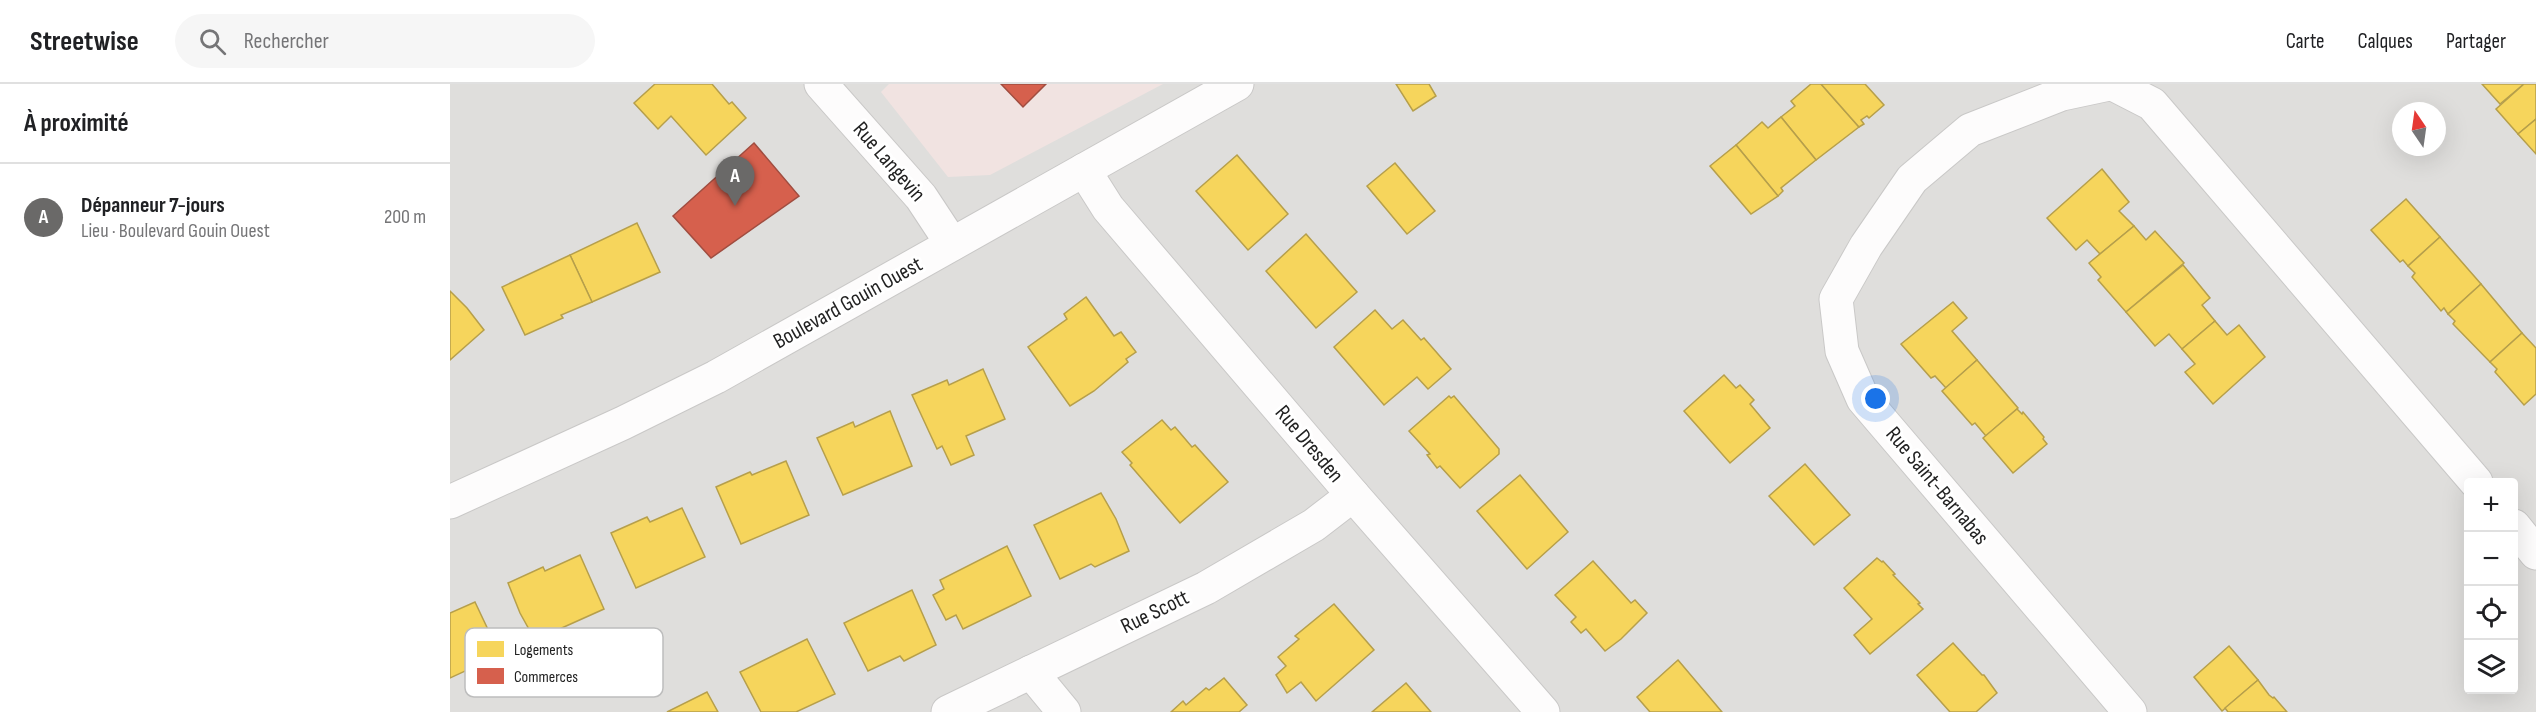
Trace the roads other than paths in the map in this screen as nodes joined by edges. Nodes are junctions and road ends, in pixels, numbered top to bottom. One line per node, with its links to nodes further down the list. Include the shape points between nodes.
1 (821, 84): 5 (street, Rue Langevin, via 921,197)
2 (1237, 84): 4 (street, Boulevard Gouin Ouest)
3 (2111, 84): 6 (street, Rue Saint-Barnabas, via 2152,104); 15 (street, Rue Saint-Barnabas, via 2062,94 1970,130 1912,178 1836,299 1842,351 1863,399)
4 (1084, 170): 5 (street, Boulevard Gouin Ouest); 7 (street, Rue Dresden, via 1108,208)
5 (952, 244): 8 (street, Boulevard Gouin Ouest, via 673,399)
6 (2472, 478)
7 (1353, 495): 11 (street, Rue Scott, via 1314,525 1206,588); 14 (street, Rue Dresden)
8 (450, 502)
9 (2518, 531): 10 (street)
10 (2536, 552)
11 (1031, 672): 12 (street, Rue Scott); 13 (street)
12 (948, 712)
13 (1064, 712)
14 (1544, 712)
15 (2130, 712)

